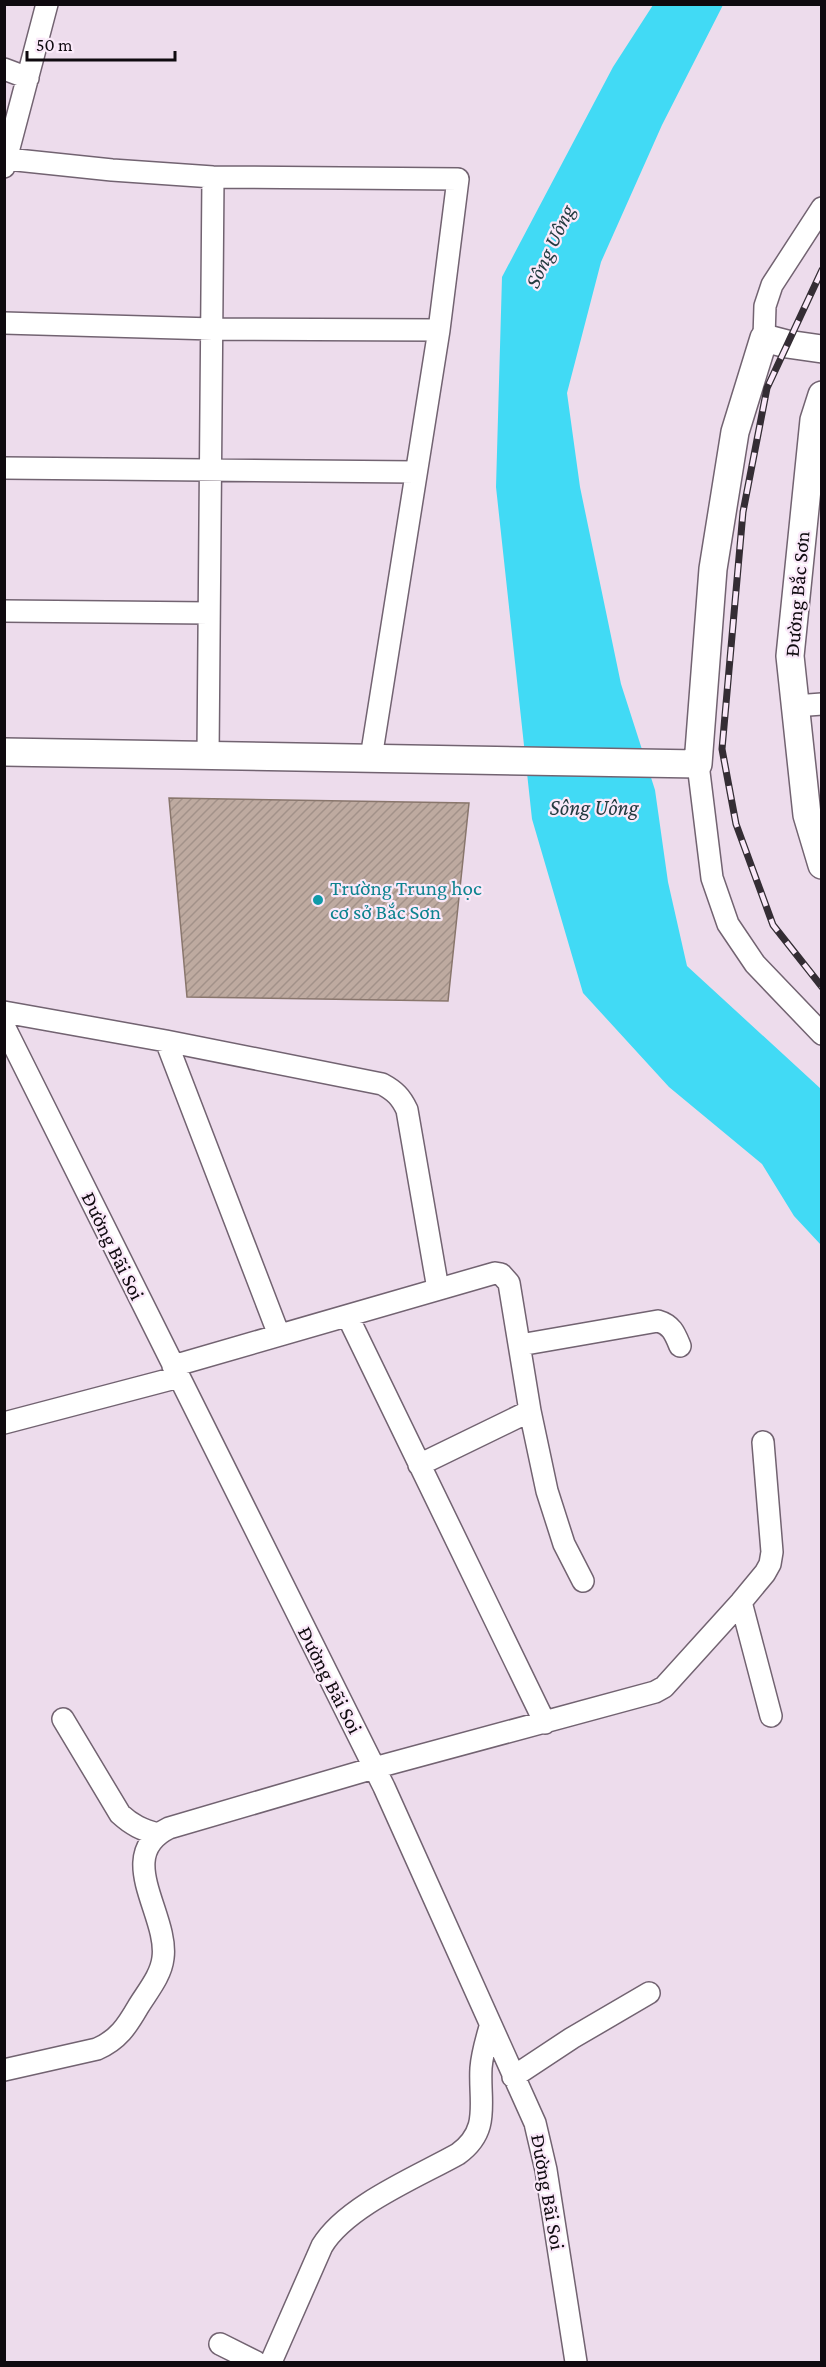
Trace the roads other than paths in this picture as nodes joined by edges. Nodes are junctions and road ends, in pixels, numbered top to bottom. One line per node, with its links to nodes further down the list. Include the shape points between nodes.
1 (47, 4): 3 (street)
2 (4, 69): 3 (street)
3 (28, 78): 4 (street)
4 (6, 163): 5 (street)
5 (213, 177): 8 (street); 9 (street, via 458,179)
6 (822, 208): 10 (street, via 772,285 765,306)
7 (4, 323): 8 (street)
8 (213, 329): 9 (street); 14 (street)
9 (439, 330): 15 (street)
10 (764, 338): 11 (main road); 22 (main road, via 735,432)
11 (822, 349)
12 (822, 394): 18 (main road, Đường Bắc Sơn, via 814,420 790,656)
13 (4, 468): 14 (street)
14 (210, 471): 15 (street); 17 (street)
15 (415, 472): 21 (street)
16 (4, 611): 17 (street)
17 (209, 613): 20 (street)
18 (808, 705): 23 (main road, Đường Bắc Sơn, via 807,815)
19 (4, 752): 20 (main road)
20 (208, 755): 21 (main road)
21 (370, 758): 22 (main road)
22 (690, 763): 26 (street, via 712,878 728,924 755,964)
23 (822, 865)
24 (4, 1012): 27 (street)
25 (4, 1026): 33 (street, Đường Bãi Soi)
26 (822, 1034)
27 (166, 1041): 28 (street, via 382,1084 393,1090 407,1110); 30 (street)
28 (438, 1289): 29 (street); 31 (street, via 495,1273 506,1277)
29 (348, 1317): 30 (street); 37 (street)
30 (279, 1335): 33 (street)
31 (520, 1344): 32 (street, via 658,1321 672,1328); 34 (street)
32 (680, 1346)
33 (176, 1372): 35 (street); 43 (street, Đường Bãi Soi)
34 (530, 1411): 37 (street); 38 (street, via 555,1518)
35 (4, 1423)
36 (763, 1442): 39 (street, via 772,1552 765,1573)
37 (419, 1465): 42 (street)
38 (583, 1581)
39 (741, 1602): 40 (street); 42 (street, via 664,1687)
40 (771, 1716)
41 (63, 1719): 44 (street, via 120,1814 130,1824)
42 (545, 1724): 43 (street)
43 (374, 1768): 44 (street); 46 (street, Đường Bãi Soi)
44 (158, 1834): 47 (street, via 146,1849 144,1867 164,1956 161,1969 126,2028 97,2049)
45 (649, 1992): 48 (street)
46 (490, 2027): 48 (street, Đường Bãi Soi); 51 (street, via 481,2068 482,2113 475,2137 458,2154 357,2210 331,2232)
47 (4, 2070)
48 (513, 2077): 52 (street, Đường Bãi Soi, via 542,2147)
49 (220, 2344): 50 (street)
50 (256, 2362)
51 (271, 2362)
52 (576, 2362)

